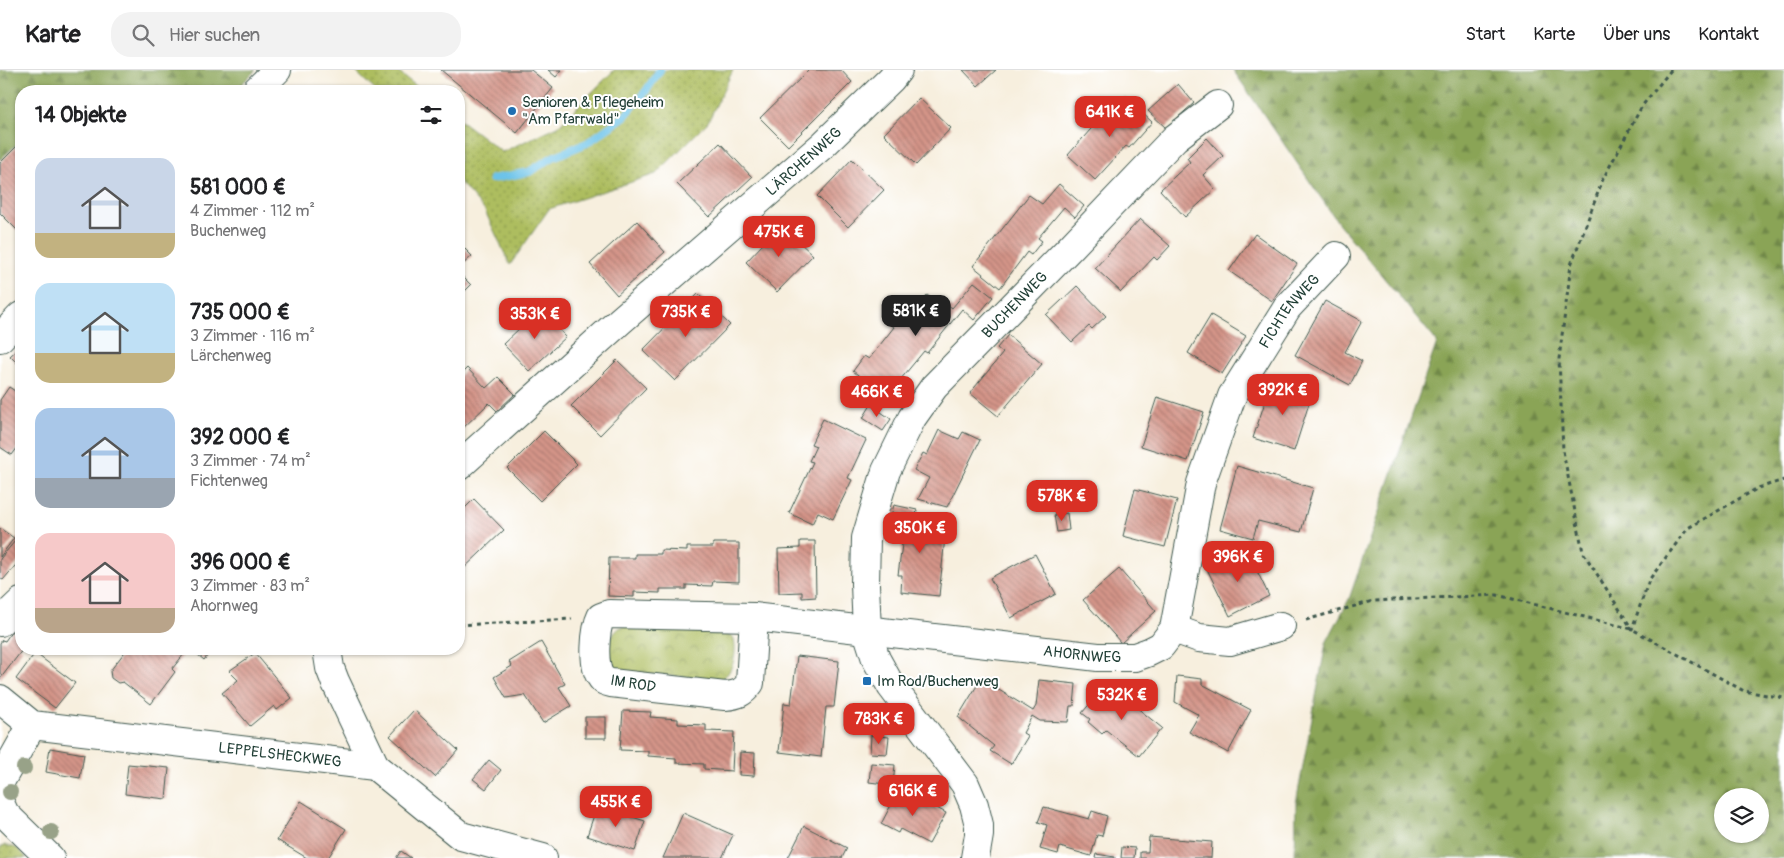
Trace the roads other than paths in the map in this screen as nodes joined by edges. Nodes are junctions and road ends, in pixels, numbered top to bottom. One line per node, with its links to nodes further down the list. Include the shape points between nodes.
1 (277, 70): 3 (street)
2 (898, 70): 8 (street, LÄRCHENWEG, via 824,144)
3 (262, 85)
4 (1218, 105): 14 (street, BUCHENWEG, via 1175,138 934,386 912,418 886,471 866,538)
5 (1336, 256): 13 (street, FICHTENWEG, via 1287,308 1232,396 1201,483)
6 (15, 322): 7 (street)
7 (0, 338)
8 (465, 461)
9 (15, 608): 11 (street)
10 (754, 617): 10 (street, IM ROD, via 610,614 600,617 596,648 601,679 611,684 735,695 750,683); 14 (street)
11 (0, 622)
12 (1282, 626): 13 (street, via 1230,641 1199,638)
13 (1174, 629): 14 (street, AHORNWEG, via 1161,646 1135,657 1089,656)
14 (868, 631): 25 (street, via 876,659 891,686 960,774 968,789 979,825)
15 (328, 655): 18 (street, via 335,681)
16 (0, 699): 17 (street)
17 (32, 725): 18 (street, LEPPELSHECKWEG); 19 (street)
18 (375, 766): 21 (street)
19 (0, 782)
20 (2, 812): 22 (street)
21 (461, 836): 23 (street); 24 (street)
22 (50, 858)
23 (476, 858)
24 (543, 858)
25 (975, 858)

